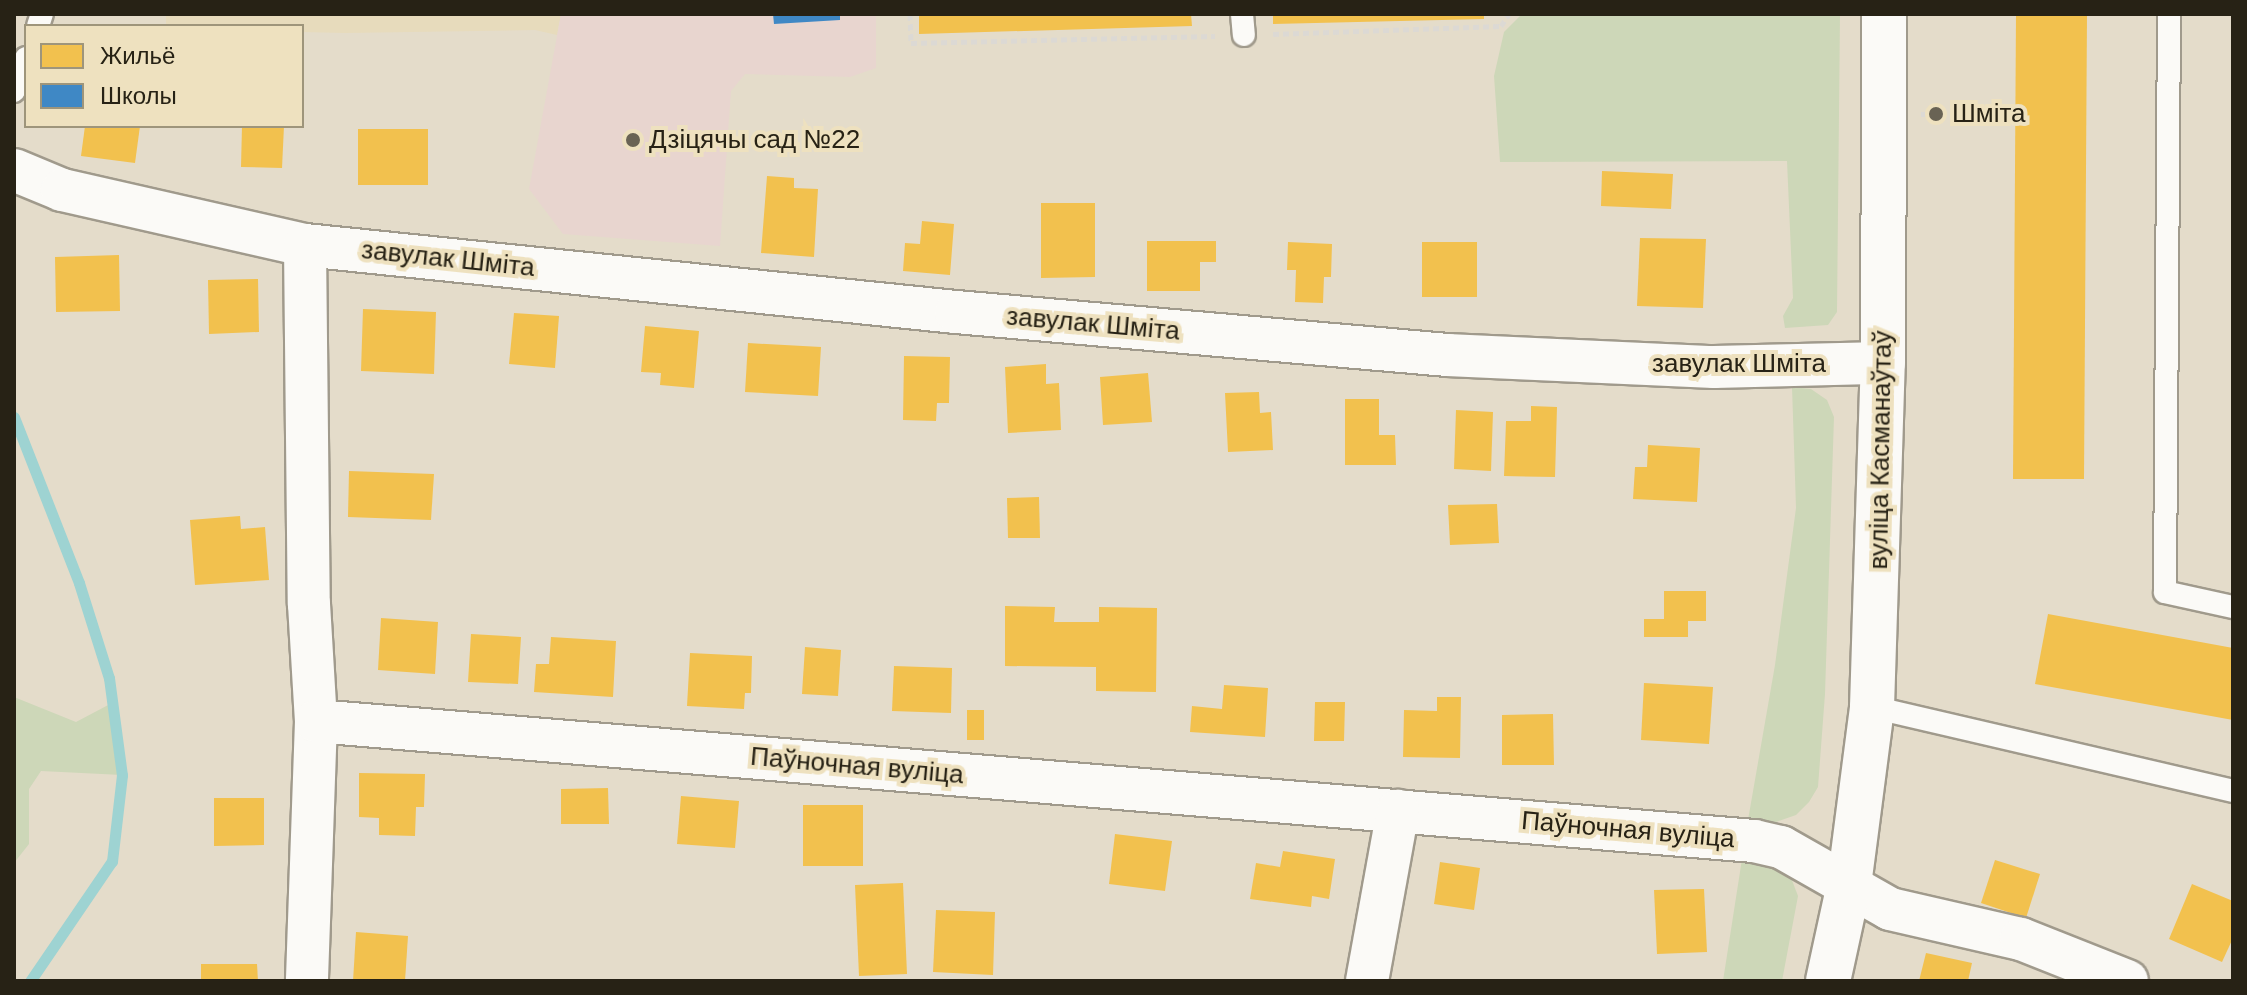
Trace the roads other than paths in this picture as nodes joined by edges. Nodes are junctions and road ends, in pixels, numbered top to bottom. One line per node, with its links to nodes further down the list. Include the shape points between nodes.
1 (1884, 14): 7 (main road, вуліца Касманаўтаў)
2 (2169, 14): 8 (lane, via 2165,592)
3 (24, 64): 4 (lane)
4 (14, 91)
5 (14, 170): 6 (street, завулак Шміта, via 62,190)
6 (305, 245): 7 (street, завулак Шміта, via 956,312 1447,355 1714,367); 10 (street, via 309,604)
7 (1883, 363): 9 (main road, вуліца Касманаўтаў)
8 (2233, 607)
9 (1872, 707): 11 (lane); 13 (main road, вуліца Касманаўтаў)
10 (316, 721): 12 (street, Паўночная вуліца); 14 (street)
11 (2233, 791)
12 (1398, 811): 13 (street, Паўночная вуліца, via 1754,841 1781,847); 15 (street)
13 (1849, 885): 16 (main road, вуліца Касманаўтаў); 17 (street, via 1890,909 2021,939)
14 (307, 981)
15 (1367, 981)
16 (1828, 981)
17 (2127, 981)

